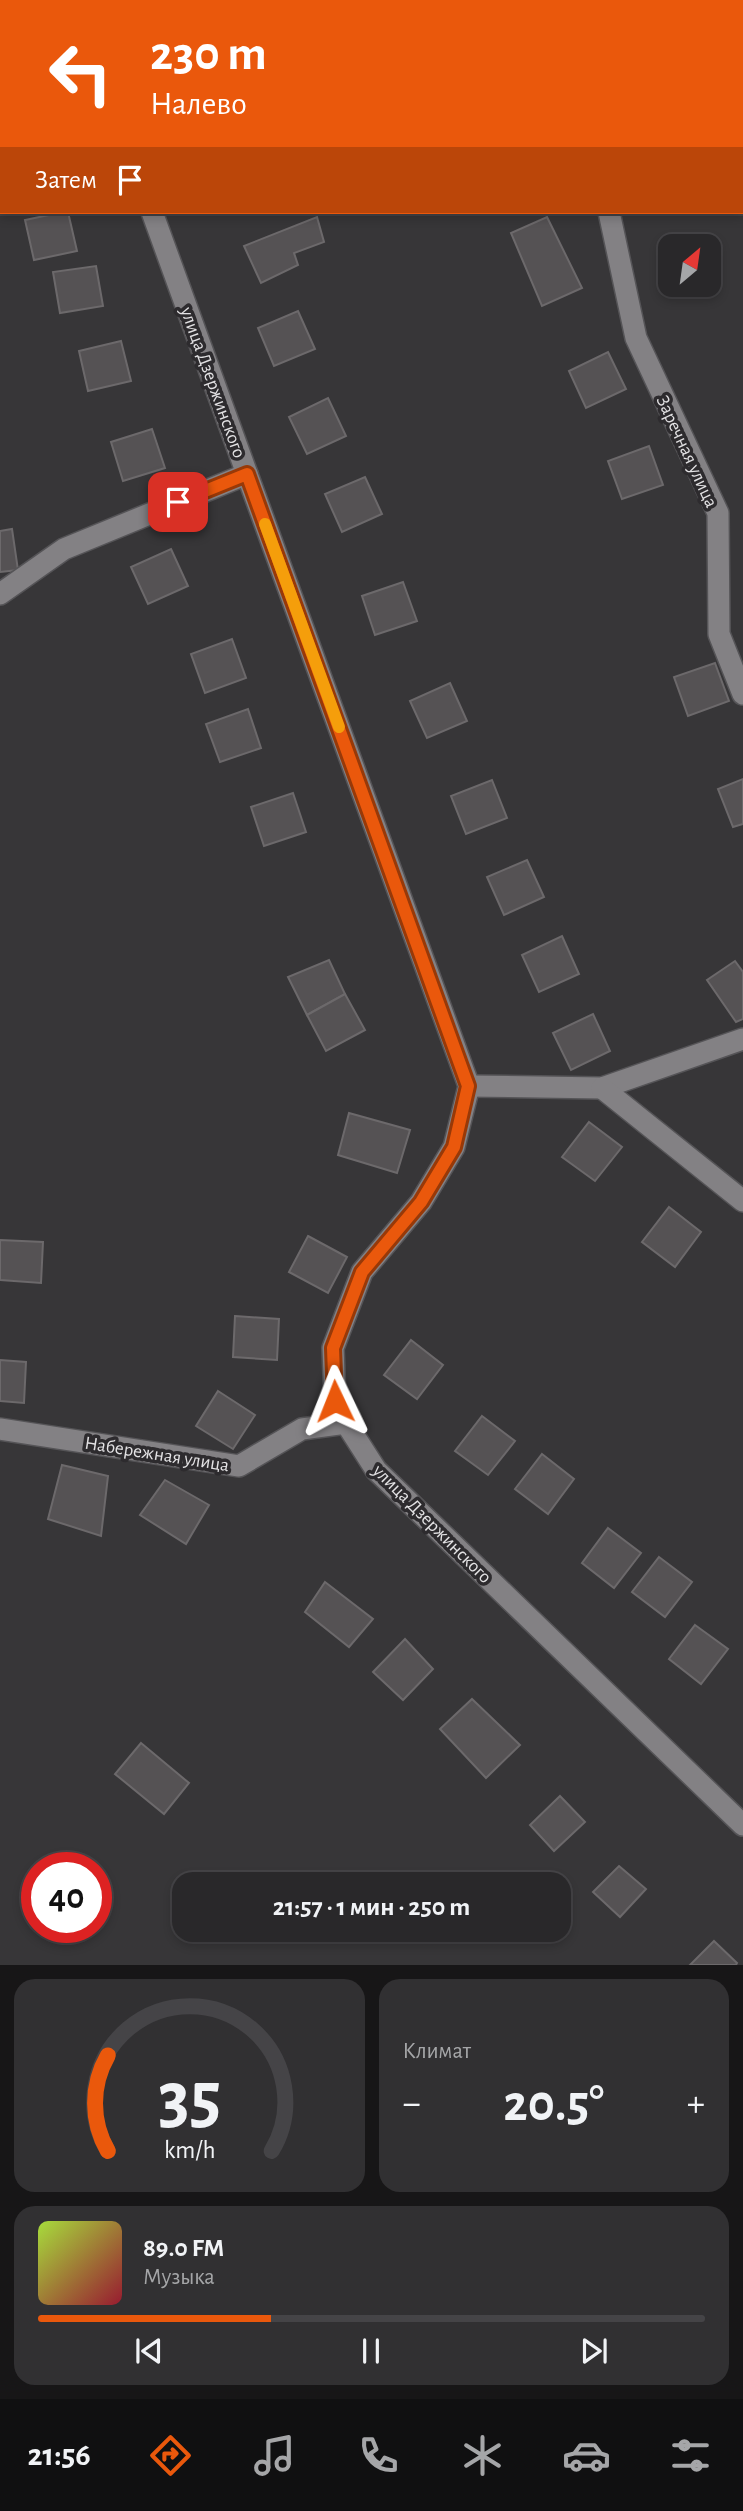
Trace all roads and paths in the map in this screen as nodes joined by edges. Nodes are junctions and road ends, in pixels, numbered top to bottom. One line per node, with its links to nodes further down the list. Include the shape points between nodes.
1 (153, 214): 3 (street, улица Дзержинского)
2 (609, 214): 5 (street, Заречная улица, via 636,338 718,513 719,634)
3 (247, 474): 4 (street, via 64,550); 7 (street, улица Дзержинского)
4 (0, 594)
5 (743, 694)
6 (743, 1039): 8 (street)
7 (468, 1086): 8 (street); 10 (street, улица Дзержинского, via 454,1147 421,1202 362,1272 333,1348 335,1401)
8 (602, 1088): 9 (street)
9 (743, 1201)
10 (346, 1423): 11 (street, Набережная улица, via 302,1429 239,1466); 12 (street, улица Дзержинского, via 376,1470)
11 (0, 1429)
12 (743, 1825)

